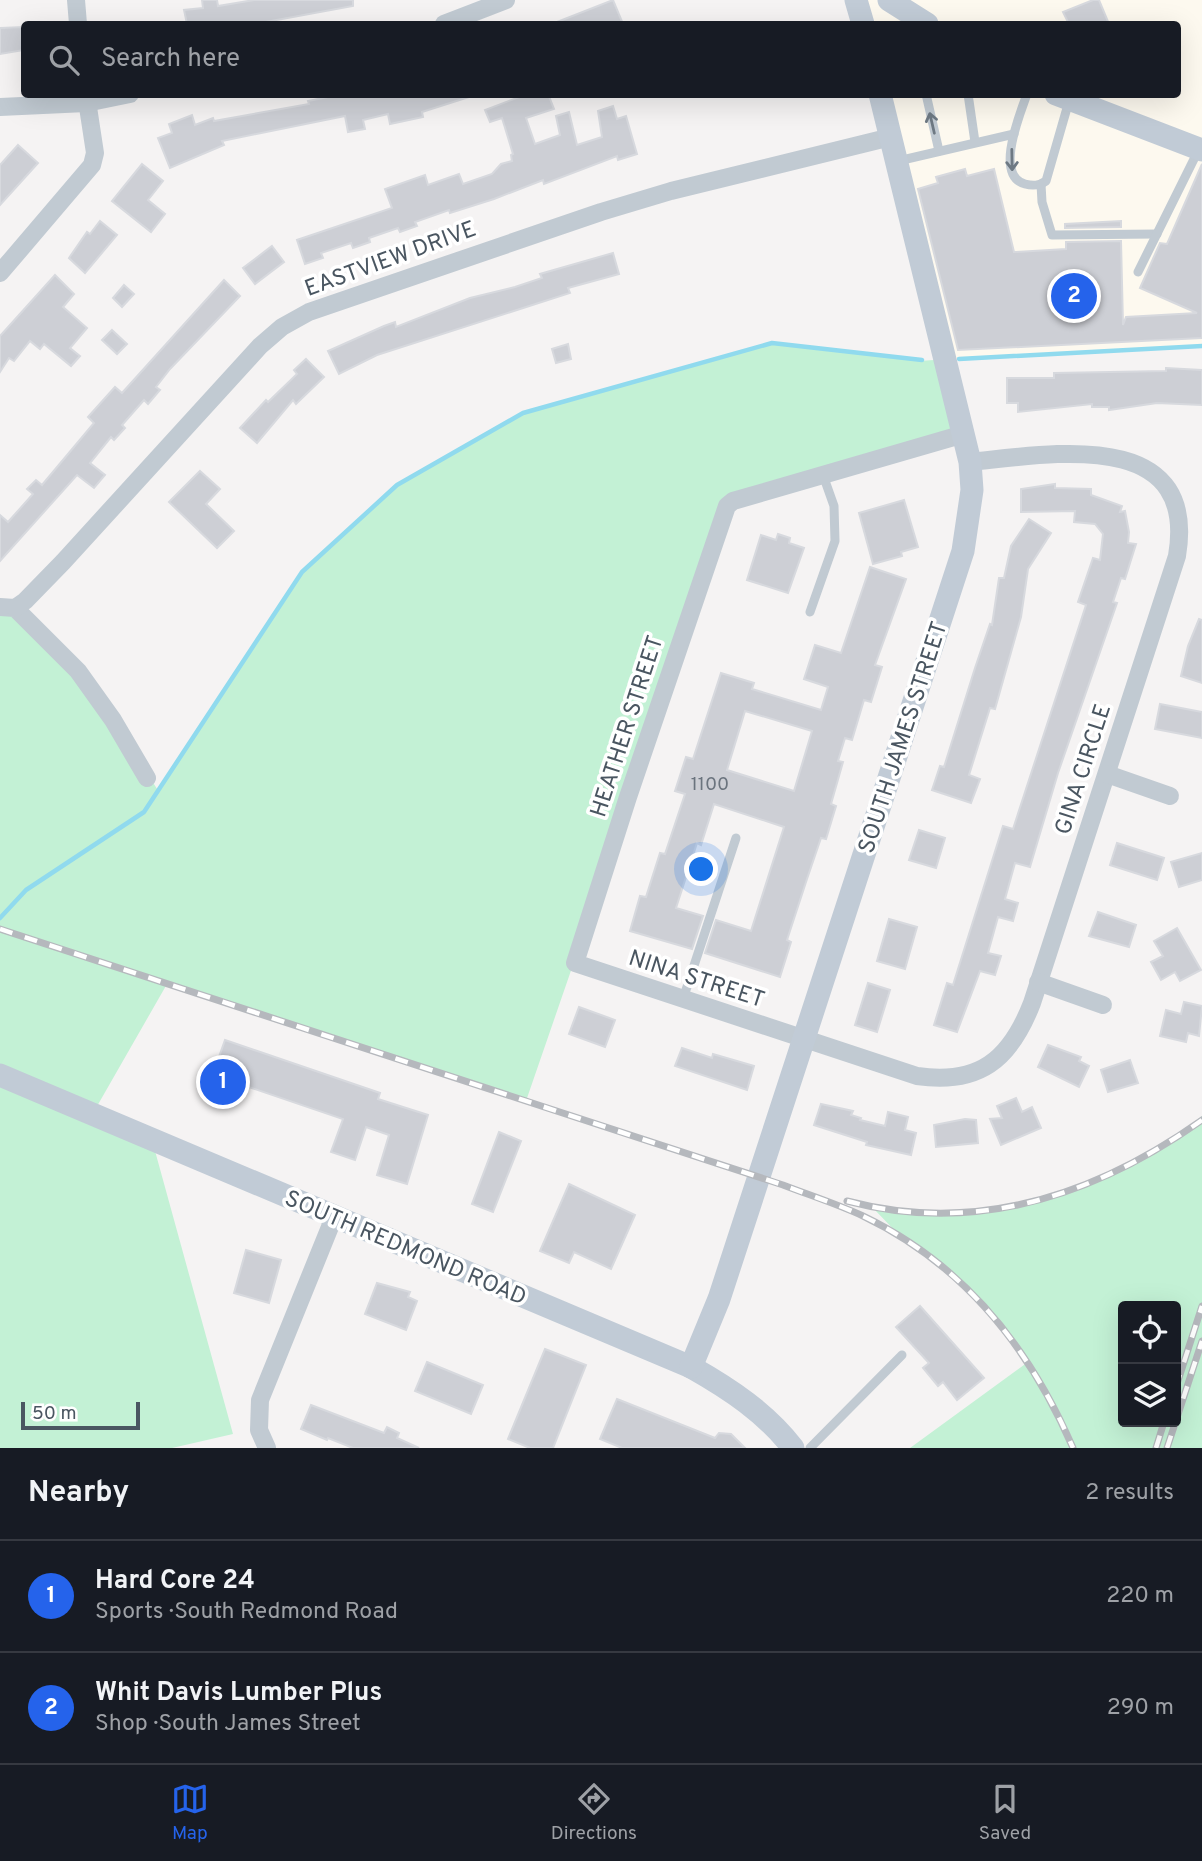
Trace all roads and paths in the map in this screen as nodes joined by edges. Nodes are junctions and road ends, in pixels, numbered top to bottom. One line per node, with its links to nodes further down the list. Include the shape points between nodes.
1 (76, 0): 5 (street)
2 (506, 0): 6 (street)
3 (856, 0): 7 (street)
4 (889, 0): 8 (street)
5 (78, 21)
6 (452, 21)
7 (862, 21)
8 (922, 21)
9 (881, 98): 18 (street, SOUTH JAMES STREET)
10 (927, 98): 20 (lane, one-way to 10)
11 (969, 98): 19 (lane)
12 (1026, 98): 17 (lane)
13 (1063, 98): 23 (lane, via 1049,174)
14 (1066, 98): 21 (street)
15 (86, 99): 16 (street); 26 (street, via 95,153 92,165)
16 (0, 107)
17 (1014, 134): 19 (lane); 23 (lane, one-way to 23, via 1009,161 1012,173 1020,183)
18 (891, 137): 22 (street, SOUTH JAMES STREET); 30 (street, EASTVIEW DRIVE, via 601,212 337,300 300,317 260,346 25,601)
19 (975, 142): 20 (lane)
20 (939, 150): 22 (lane)
21 (1200, 150): 24 (lane)
22 (897, 161): 27 (street, SOUTH JAMES STREET)
23 (1041, 184): 24 (lane, via 1052,235)
24 (1157, 234): 25 (lane)
25 (1138, 272)
26 (0, 273)
27 (964, 434): 28 (street, SOUTH JAMES STREET); 29 (street)
28 (970, 462): 32 (street, GINA CIRCLE, via 1059,453 1113,456 1149,470 1170,492 1180,528 1177,556); 40 (street, SOUTH JAMES STREET, via 972,490 963,551)
29 (823, 475): 31 (lane, via 834,506 835,541); 36 (street, HEATHER STREET, via 727,506)
30 (7, 607): 33 (street, via 78,671)
31 (810, 612)
32 (1107, 774): 34 (street); 37 (street, GINA CIRCLE)
33 (147, 778)
34 (1170, 796)
35 (736, 838): 38 (lane)
36 (575, 963): 38 (street, NINA STREET)
37 (1038, 982): 39 (street); 40 (street, GINA CIRCLE, via 1012,1045 1000,1058 953,1078 917,1076)
38 (683, 999): 40 (street, NINA STREET)
39 (1103, 1005)
40 (803, 1037): 44 (street, SOUTH JAMES STREET, via 719,1298)
41 (0, 1074): 42 (street, SOUTH REDMOND ROAD)
42 (334, 1217): 44 (street, SOUTH REDMOND ROAD); 45 (street, via 260,1400)
43 (902, 1355): 47 (lane)
44 (691, 1367): 46 (street, SOUTH REDMOND ROAD, via 765,1417)
45 (261, 1445)
46 (793, 1448)
47 (810, 1448)

